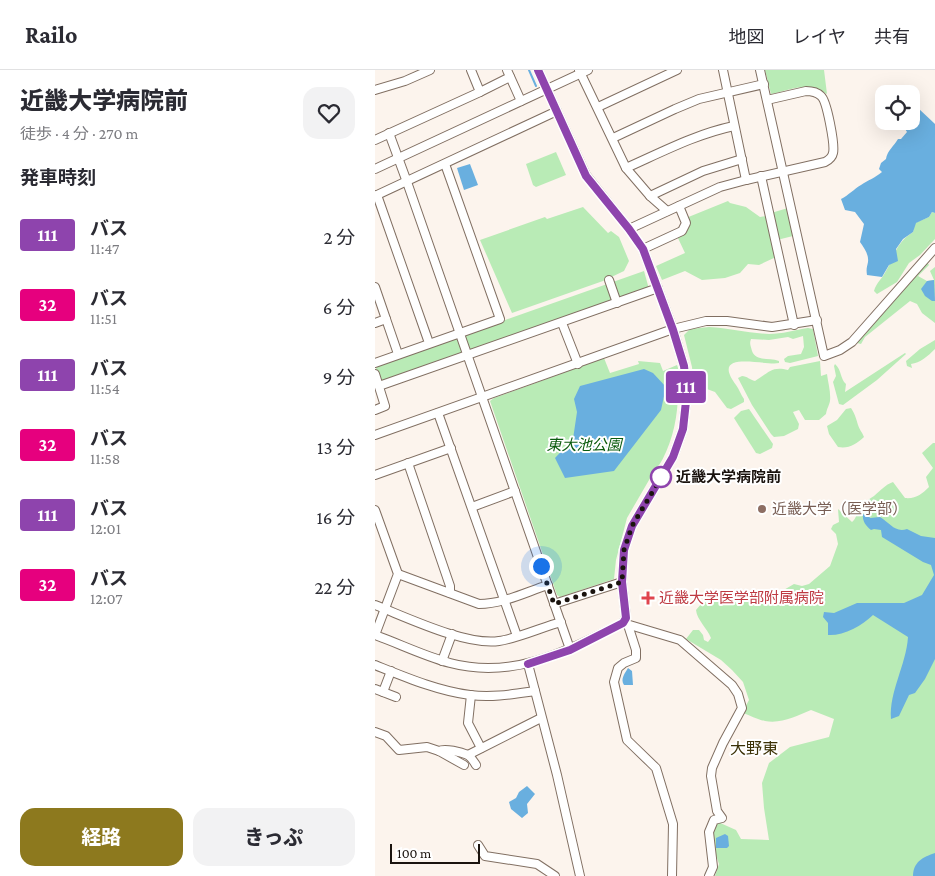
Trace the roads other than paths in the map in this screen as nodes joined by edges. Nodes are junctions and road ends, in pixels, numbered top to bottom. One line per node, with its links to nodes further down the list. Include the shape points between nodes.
1 (430, 70): 11 (street)
2 (471, 70): 12 (street)
3 (538, 70): 10 (street)
4 (677, 70): 16 (street)
5 (723, 70): 13 (street)
6 (760, 70): 9 (street)
7 (583, 71): 10 (street); 16 (street)
8 (508, 74): 12 (street); 15 (street)
9 (764, 84): 13 (street); 14 (street)
10 (547, 89): 15 (street); 17 (street)
11 (375, 90)
12 (480, 92): 19 (street)
13 (727, 92): 18 (street); 20 (street, via 699,99)
14 (767, 100): 27 (street); 27 (street, via 812,91 823,96 827,107 834,150 831,158)
15 (521, 101): 22 (street)
16 (598, 107): 20 (street)
17 (557, 111): 24 (street); 35 (street, via 586,176)
18 (734, 126): 23 (street); 25 (street, via 692,138)
19 (389, 133): 21 (street); 22 (street)
20 (613, 138): 25 (street)
21 (375, 140)
22 (398, 158): 26 (street); 30 (street)
23 (742, 159): 29 (street); 32 (street, via 703,171)
24 (445, 164): 30 (street); 48 (street, via 500,318)
25 (626, 168): 32 (street)
26 (375, 170)
27 (783, 172): 28 (street); 43 (street)
28 (761, 176): 29 (street); 46 (street)
29 (747, 180): 33 (street, via 720,187)
30 (407, 182): 31 (street); 48 (street)
31 (376, 196): 49 (street)
32 (650, 196): 34 (street)
33 (679, 206): 34 (street); 37 (street, via 686,223 682,231)
34 (667, 212): 35 (street)
35 (629, 229): 37 (street)
36 (935, 248): 43 (street, via 852,342 840,350 825,356)
37 (643, 249): 40 (street)
38 (609, 280): 41 (street)
39 (375, 286): 42 (street)
40 (658, 288): 41 (street); 47 (street)
41 (617, 303): 45 (street)
42 (386, 319): 44 (street); 50 (street)
43 (817, 320): 46 (street)
44 (375, 322)
45 (562, 323): 51 (street); 53 (street)
46 (794, 325): 47 (street, via 772,327 706,321)
47 (673, 330): 53 (street); 67 (street, via 684,366 687,392 683,429 673,457 632,526 624,550)
48 (459, 332): 49 (street); 51 (street)
49 (429, 343): 50 (street)
50 (398, 354): 52 (street)
51 (468, 355): 55 (street); 56 (street)
52 (375, 363)
53 (578, 364): 56 (street)
54 (375, 374): 55 (street)
55 (379, 386): 57 (street, via 385,406)
56 (483, 397): 58 (street); 63 (street)
57 (375, 410)
58 (438, 413): 59 (street); 60 (street)
59 (375, 435)
60 (451, 448): 61 (street); 64 (street)
61 (408, 464): 62 (street); 69 (street)
62 (375, 475)
63 (515, 491): 64 (street); 68 (street)
64 (472, 507): 70 (street)
65 (375, 510): 66 (street)
66 (398, 574): 69 (street); 73 (street)
67 (622, 582): 71 (street); 75 (street)
68 (548, 585): 70 (street); 71 (street)
69 (450, 593): 70 (street, via 479,604)
70 (504, 600): 78 (street)
71 (554, 604): 74 (street)
72 (375, 605): 73 (street)
73 (385, 608): 76 (street); 77 (street)
74 (561, 622): 78 (street); 79 (street)
75 (625, 624): 79 (street); 98 (street, via 636,658 618,668 614,682 627,740 656,768 673,824); 99 (street, via 680,640 738,694 742,708 740,714 712,768 717,811 722,818 714,820 709,832 713,867)
76 (452, 634): 78 (street, via 489,642); 80 (street)
77 (375, 635): 80 (street)
78 (517, 636)
79 (570, 650): 81 (street)
80 (442, 661): 81 (street, via 479,669)
81 (528, 664): 85 (street)
82 (375, 665): 83 (street)
83 (391, 671): 84 (street); 86 (street)
84 (379, 691): 87 (street)
85 (535, 692): 86 (street, via 505,696); 88 (street)
86 (471, 695): 90 (street, via 468,723)
87 (396, 697)
88 (541, 718): 90 (street); 97 (street)
89 (375, 732): 91 (street, via 386,736 399,750 427,747)
90 (481, 748): 92 (street)
91 (439, 751): 92 (street, via 443,749); 93 (street)
92 (467, 755): 94 (street)
93 (464, 765)
94 (476, 765)
95 (477, 845): 96 (street, via 485,856 537,864)
96 (555, 876)
97 (580, 876)
98 (672, 876)
99 (709, 876)

